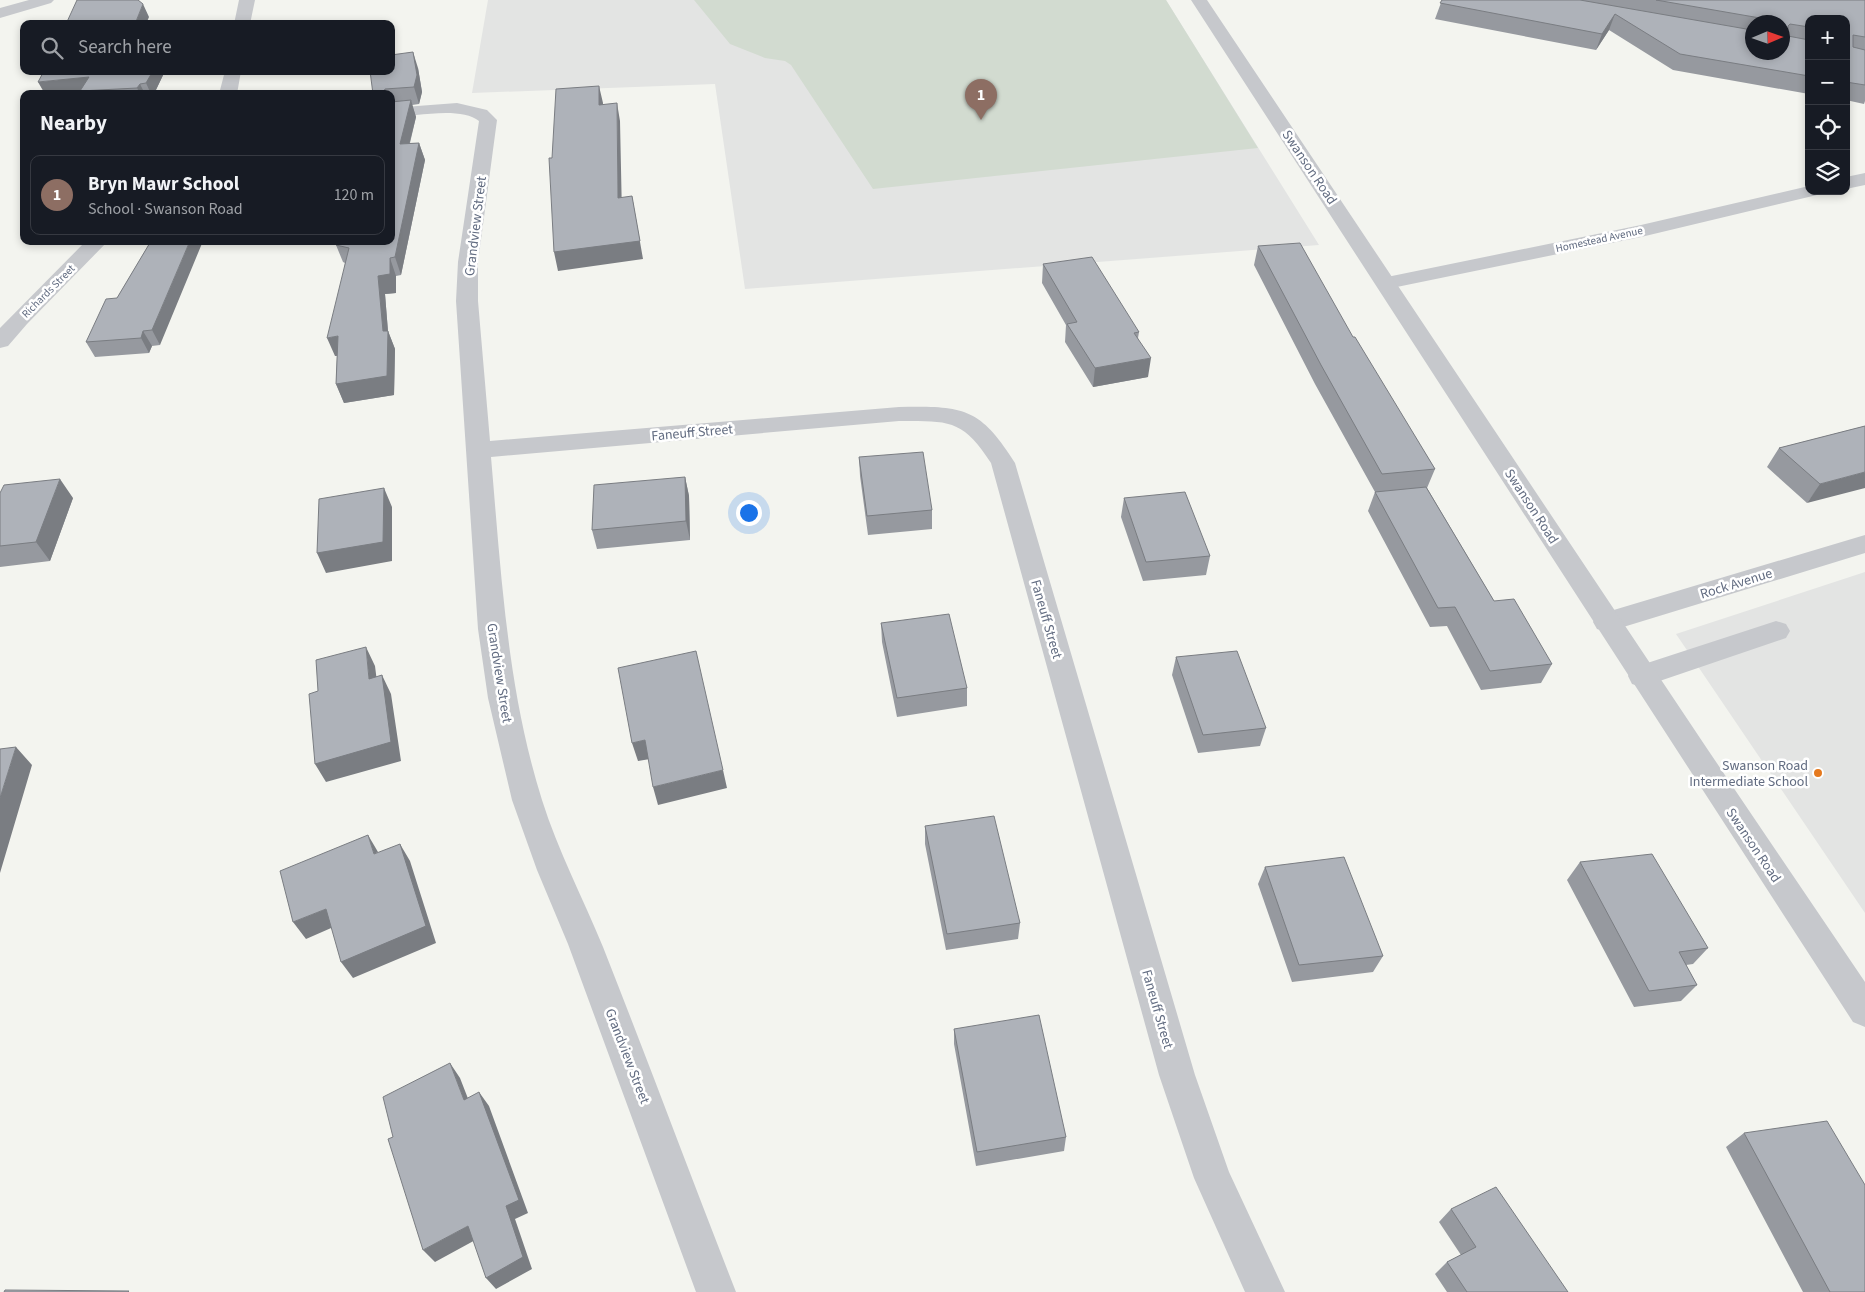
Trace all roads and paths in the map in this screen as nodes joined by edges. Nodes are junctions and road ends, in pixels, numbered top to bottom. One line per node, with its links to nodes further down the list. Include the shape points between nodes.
1 (46, 0): 4 (street)
2 (247, 0): 5 (street)
3 (1200, 0): 13 (street, Swanson Road)
4 (0, 13)
5 (243, 20)
6 (232, 75): 7 (street)
7 (229, 90)
8 (395, 113): 15 (street, Grandview Street, via 466,109 488,120 468,262)
9 (1865, 178): 10 (street)
10 (1850, 182)
11 (1805, 192): 13 (street, Homestead Avenue, via 1641,231)
12 (94, 245): 14 (street, Richards Street)
13 (1387, 283): 17 (street, Swanson Road)
14 (0, 341)
15 (479, 450): 21 (street, Grandview Street, via 492,629 502,698 527,800 585,944); 22 (street, Faneuff Street, via 899,414 948,416 983,432 1003,463 1177,1076 1212,1178)
16 (1865, 544): 17 (street, Rock Avenue)
17 (1607, 622): 19 (street, Swanson Road)
18 (1776, 630): 19 (street)
19 (1642, 676): 20 (street, Swanson Road)
20 (1865, 1012)
21 (716, 1292)
22 (1265, 1292)

